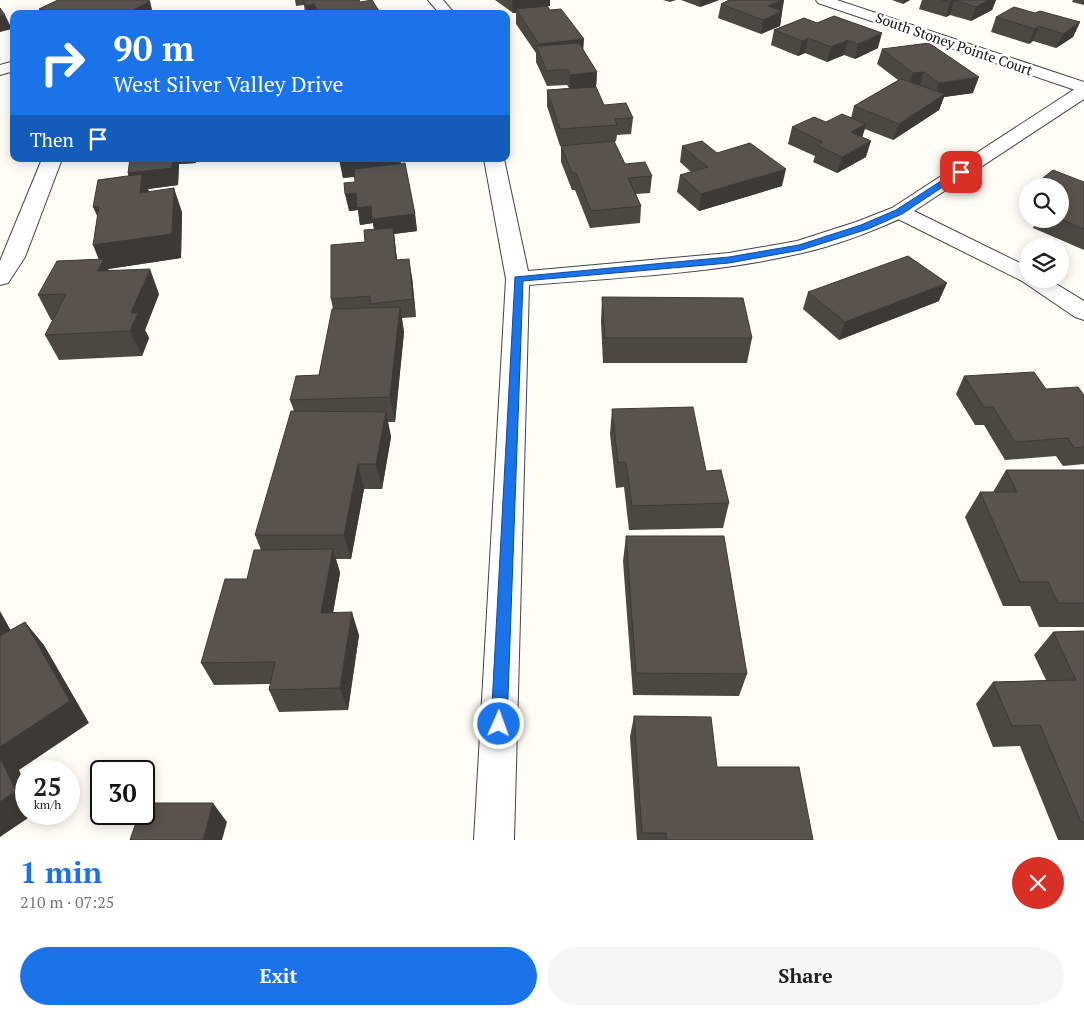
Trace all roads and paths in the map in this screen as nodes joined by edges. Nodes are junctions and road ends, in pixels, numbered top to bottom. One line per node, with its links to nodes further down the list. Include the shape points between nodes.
1 (435, 0): 3 (street)
2 (823, 0): 4 (street, South Stoney Pointe Court)
3 (444, 10)
4 (1084, 90): 7 (street)
5 (51, 162): 9 (street, via 14,257)
6 (495, 162): 10 (street)
7 (899, 212): 8 (street); 10 (street, via 801,247 729,260)
8 (1019, 272)
9 (0, 278)
10 (518, 279): 13 (street)
11 (1046, 288): 12 (street)
12 (1084, 312)
13 (494, 840)

